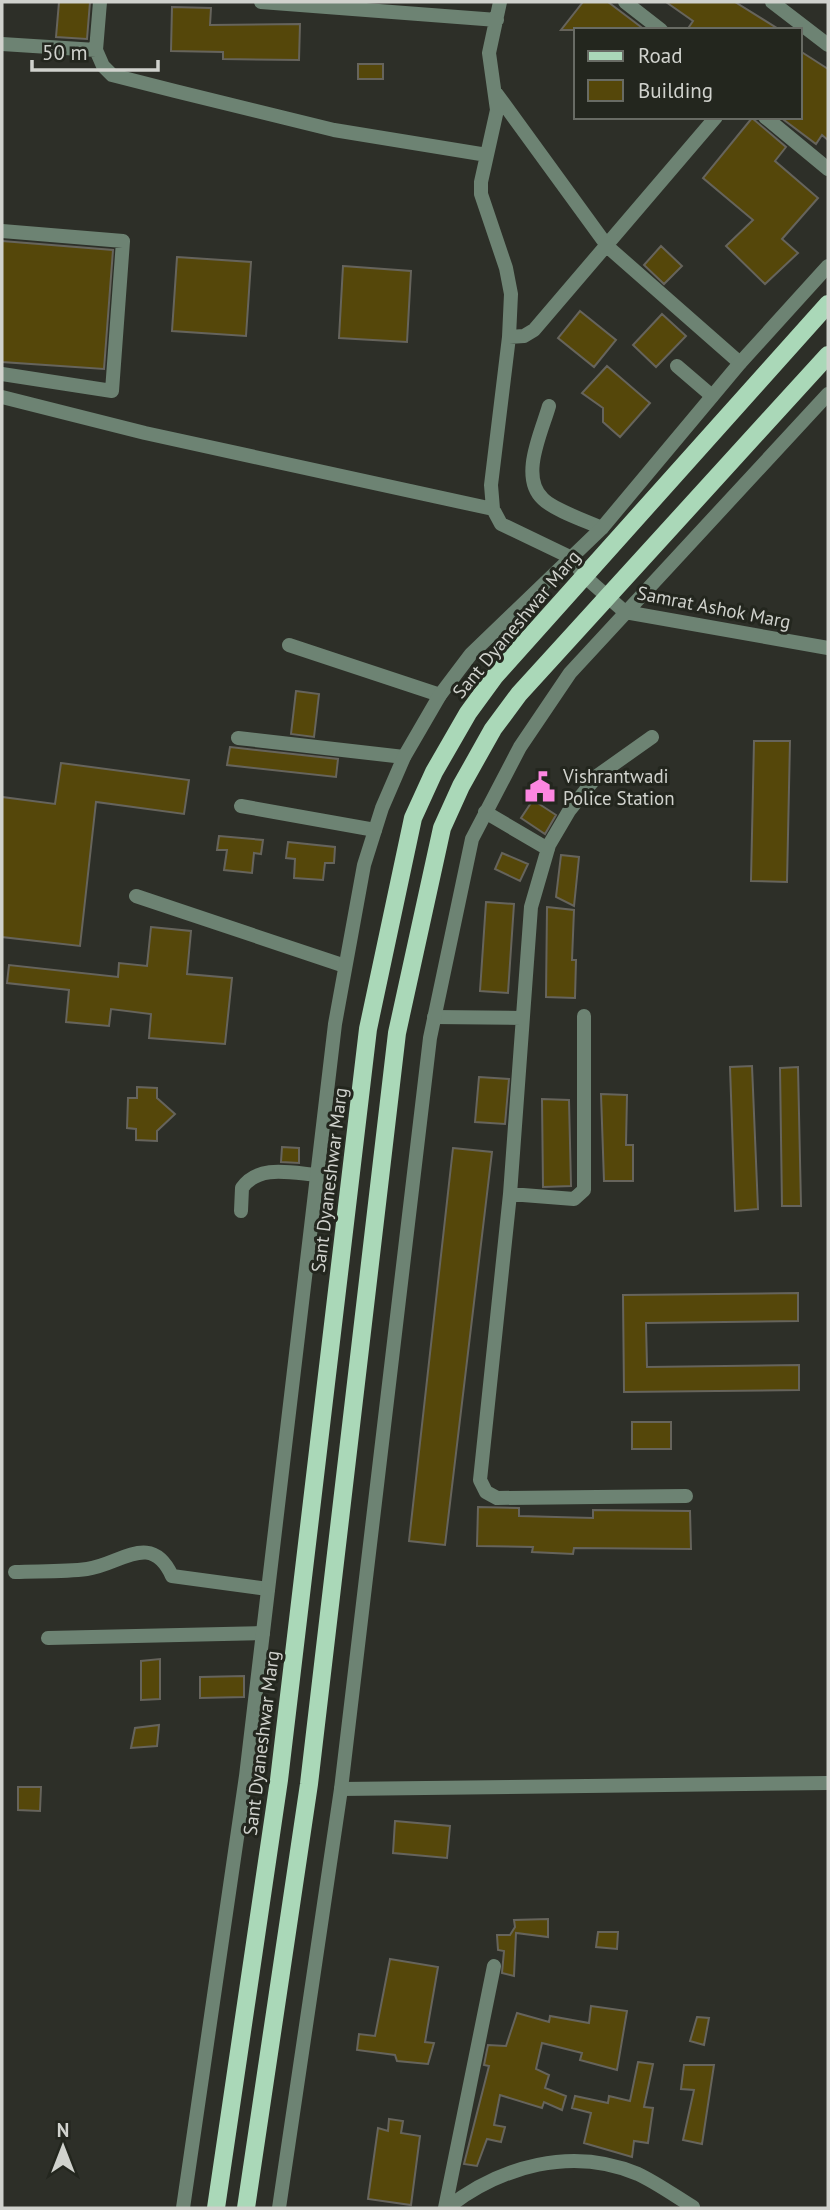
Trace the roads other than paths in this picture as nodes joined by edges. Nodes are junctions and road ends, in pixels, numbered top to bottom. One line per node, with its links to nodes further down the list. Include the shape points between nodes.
1 (100, 2): 11 (street)
2 (261, 2): 6 (street)
3 (500, 2): 7 (street)
4 (625, 2): 8 (street)
5 (772, 2): 10 (street)
6 (332, 6): 7 (street)
7 (497, 20): 12 (street, via 489,52)
8 (659, 28)
9 (2, 44): 11 (street)
10 (828, 44)
11 (96, 50): 15 (street, via 111,75 334,130)
12 (494, 90): 15 (street, via 497,110); 18 (street)
13 (714, 119): 18 (street)
14 (767, 119): 16 (street)
15 (487, 155): 21 (street, via 481,194 510,280)
16 (828, 169)
17 (2, 231): 26 (street, via 123,241 111,391)
18 (608, 247): 21 (street, via 534,330); 23 (street)
19 (828, 266): 23 (street)
20 (828, 304): 35 (main road, Sant Dyaneshwar Marg)
21 (509, 337): 32 (street, via 491,485)
22 (828, 355): 36 (main road)
23 (740, 363): 28 (street)
24 (677, 366): 28 (street)
25 (2, 374): 26 (street)
26 (36, 381): 30 (street)
27 (828, 394): 37 (street)
28 (712, 396): 33 (street)
29 (2, 397): 30 (street)
30 (33, 404): 32 (street)
31 (549, 406): 33 (street, via 533,464 533,483 543,500)
32 (493, 509): 34 (street, via 501,524)
33 (601, 528): 34 (street)
34 (572, 558): 35 (street, Samrat Ashok Marg); 40 (street, via 471,654)
35 (583, 575): 36 (street, Samrat Ashok Marg); 66 (main road, Sant Dyaneshwar Marg, via 468,713 413,818 399,873 368,1029 279,1780)
36 (606, 595): 37 (street, Samrat Ashok Marg); 67 (main road, via 493,729 442,828 429,880 397,1033 309,1784)
37 (625, 612): 39 (street, Samrat Ashok Marg); 45 (street, via 542,711)
38 (289, 645): 40 (street)
39 (828, 648)
40 (440, 695): 43 (street)
41 (652, 737): 47 (street, via 597,776 569,811)
42 (238, 738): 43 (street)
43 (404, 757): 46 (street)
44 (240, 806): 46 (street)
45 (485, 811): 47 (street); 51 (street, via 469,851)
46 (375, 830): 49 (street)
47 (548, 849): 52 (street, via 531,906)
48 (136, 896): 49 (street)
49 (345, 966): 53 (street)
50 (584, 1016): 54 (street, via 584,1190 574,1199)
51 (434, 1017): 52 (street); 62 (street)
52 (521, 1018): 54 (street)
53 (317, 1175): 55 (street, via 266,1171 242,1188); 58 (street)
54 (510, 1195): 56 (street, via 480,1480 486,1492 497,1498)
55 (241, 1211)
56 (686, 1496)
57 (15, 1572): 58 (street, via 90,1569 130,1553 155,1554 164,1559 173,1576)
58 (268, 1589): 59 (street)
59 (263, 1633): 60 (street); 65 (street)
60 (48, 1638)
61 (828, 1783): 62 (street)
62 (341, 1788): 68 (street)
63 (494, 1966): 69 (street)
64 (693, 2207): 69 (street, via 637,2174 594,2161 556,2161 513,2170 474,2187)
65 (183, 2208)
66 (216, 2208)
67 (246, 2208)
68 (281, 2208)
69 (446, 2208)

